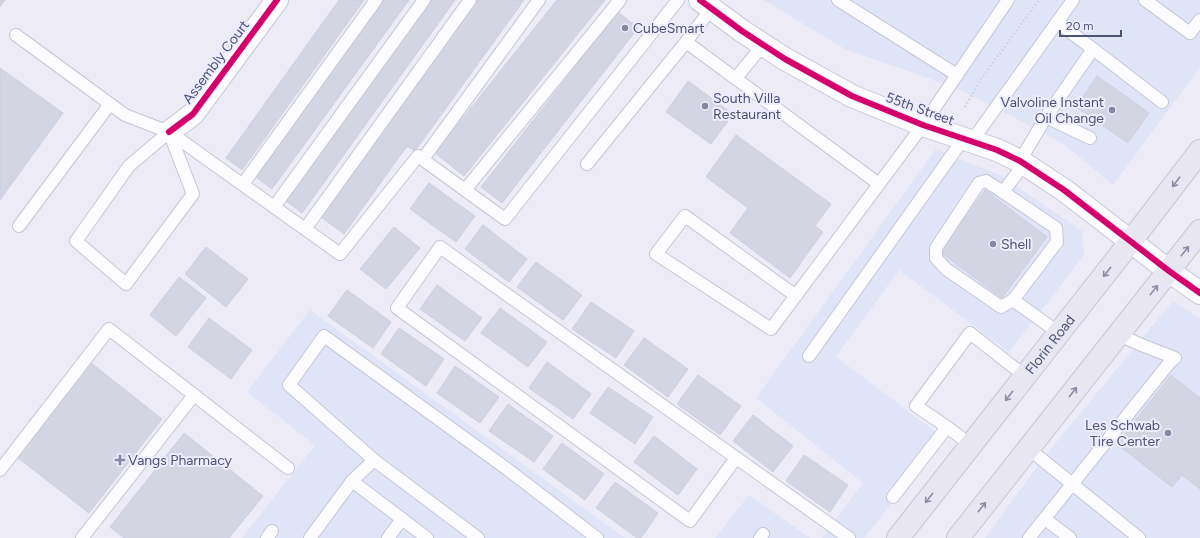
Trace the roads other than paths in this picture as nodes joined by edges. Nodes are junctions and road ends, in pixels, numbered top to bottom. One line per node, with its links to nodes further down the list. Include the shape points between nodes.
1 (277, 0): 25 (street, Assembly Court, via 193,114)
2 (376, 0): 32 (lane)
3 (424, 0): 36 (lane)
4 (470, 0): 38 (lane)
5 (539, 0): 29 (lane)
6 (620, 0): 34 (lane)
7 (678, 0): 34 (lane, via 505,219)
8 (838, 0): 19 (lane)
9 (1008, 0): 19 (lane)
10 (1073, 0): 14 (lane)
11 (1146, 0): 13 (lane, via 1190,33)
12 (706, 3): 16 (lane); 17 (street, 55th Street)
13 (1200, 20)
14 (1057, 22): 18 (lane); 27 (lane)
15 (16, 35): 22 (lane)
16 (686, 42): 20 (lane); 31 (lane)
17 (763, 45): 20 (lane); 24 (street, 55th Street, via 852,96)
18 (1093, 49): 21 (lane); 23 (lane)
19 (957, 75): 24 (lane)
20 (736, 78): 33 (lane)
21 (1162, 102)
22 (110, 104): 25 (lane, via 125,115); 37 (lane)
23 (1046, 117): 26 (lane); 30 (lane)
24 (923, 125): 27 (street, 55th Street); 33 (lane)
25 (169, 132): 25 (lane, via 193,194 126,284 76,241 129,166); 32 (lane)
26 (1090, 138)
27 (968, 139): 30 (street, 55th Street); 47 (lane)
28 (1200, 150): 40 (main road, Florin Road, one-way to 40)
29 (423, 159): 34 (lane); 38 (lane, via 418,156 340,254)
30 (1022, 163): 35 (lane); 40 (street, 55th Street, via 1064,190)
31 (587, 164)
32 (242, 184): 36 (lane)
33 (879, 184): 43 (lane)
34 (465, 190)
35 (1003, 192): 44 (lane, via 1056,228 1058,242); 44 (lane, via 986,181 979,183 936,248 936,258 946,269 1001,307)
36 (274, 207): 38 (lane)
37 (19, 226)
38 (305, 229)
39 (1200, 231): 41 (main road, one-way to 39)
40 (1131, 241): 41 (street, 55th Street); 45 (main road, Florin Road, one-way to 45)
41 (1169, 271): 42 (street, 55th Street); 46 (main road, one-way to 41)
42 (1200, 293)
43 (796, 296): 43 (lane, via 685,216 656,254 771,330)
44 (1013, 300): 45 (lane)
45 (1059, 333): 48 (main road, Florin Road)
46 (1119, 335): 52 (main road, one-way to 46); 58 (lane, via 1175,358)
47 (809, 356)
48 (1025, 376): 50 (lane, via 970,333 916,406); 51 (main road, Florin Road, one-way to 51)
49 (194, 395): 55 (lane); 56 (lane, via 110,330); 62 (lane)
50 (948, 427): 51 (lane); 59 (lane)
51 (971, 445): 69 (main road, Florin Road, one-way to 69)
52 (1029, 449): 58 (lane); 70 (main road, one-way to 52)
53 (736, 458): 53 (lane, via 440,247 397,308 690,521); 68 (lane)
54 (374, 460): 57 (lane); 66 (lane); 67 (lane, via 289,385 324,336)
55 (288, 468)
56 (0, 470)
57 (352, 481): 60 (lane); 63 (lane)
58 (1072, 484): 61 (lane); 73 (lane)
59 (893, 497)
60 (402, 519): 64 (lane); 65 (lane)
61 (1045, 519): 71 (lane); 72 (lane)
62 (82, 538)
63 (310, 538)
64 (388, 538)
65 (427, 538)
66 (478, 538)
67 (597, 538)
68 (849, 538)
69 (898, 538)
70 (958, 538)
71 (1029, 538)
72 (1070, 538)
73 (1139, 538)

